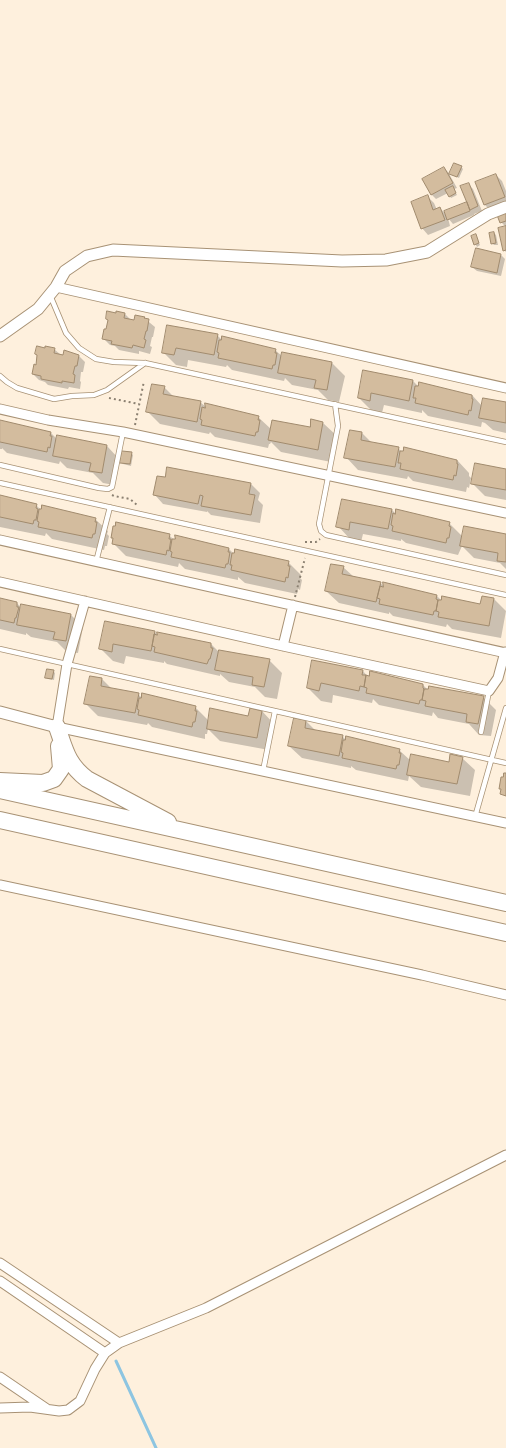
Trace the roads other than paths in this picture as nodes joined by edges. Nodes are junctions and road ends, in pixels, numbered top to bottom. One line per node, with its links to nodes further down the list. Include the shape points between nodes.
1 (506, 207): 2 (street, via 488,214 427,252 386,260 342,261 113,250 87,256 65,271)
2 (53, 291): 3 (street, via 38,309); 4 (lane, via 66,333 79,348 96,359); 6 (street)
3 (0, 336)
4 (145, 363): 5 (lane, via 107,390 94,395 54,399 18,388); 7 (lane)
5 (0, 376)
6 (506, 388)
7 (335, 404): 10 (lane); 12 (lane, via 338,426)
8 (0, 409): 9 (street)
9 (123, 432): 11 (lane, via 112,487 108,489); 12 (street)
10 (506, 442)
11 (0, 465)
12 (328, 476): 15 (street); 18 (lane, via 319,524 321,531 326,535)
13 (0, 483): 14 (lane)
14 (110, 507): 17 (lane); 20 (lane)
15 (506, 514)
16 (0, 540): 17 (street)
17 (96, 562): 22 (street)
18 (506, 575)
19 (0, 582): 21 (street)
20 (506, 595)
21 (85, 601): 23 (street); 26 (street)
22 (293, 605): 23 (street); 25 (street)
23 (283, 646): 27 (street)
24 (0, 649): 26 (lane)
25 (506, 651): 27 (street, via 498,678)
26 (67, 664): 29 (lane); 31 (street)
27 (489, 691): 32 (lane)
28 (506, 708): 33 (lane)
29 (275, 711): 33 (lane); 35 (lane)
30 (0, 712): 31 (street)
31 (57, 727): 35 (street); 36 (highway, via 60,769 54,780 43,783); 41 (highway, via 68,757 77,772)
32 (481, 732)
33 (492, 760): 34 (lane); 38 (lane)
34 (506, 763)
35 (263, 771): 38 (street)
36 (0, 781)
37 (0, 790): 41 (highway)
38 (475, 816): 40 (street)
39 (0, 820): 44 (highway)
40 (506, 823)
41 (191, 833): 43 (highway)
42 (0, 885): 45 (street)
43 (506, 903)
44 (506, 933)
45 (506, 995)
46 (506, 1155): 49 (street, via 206,1308)
47 (0, 1262): 49 (street)
48 (0, 1282): 50 (street)
49 (119, 1343): 50 (street)
50 (105, 1353): 53 (street, via 77,1404 64,1411)
51 (0, 1377): 53 (street)
52 (0, 1408): 53 (street)
53 (47, 1409)

